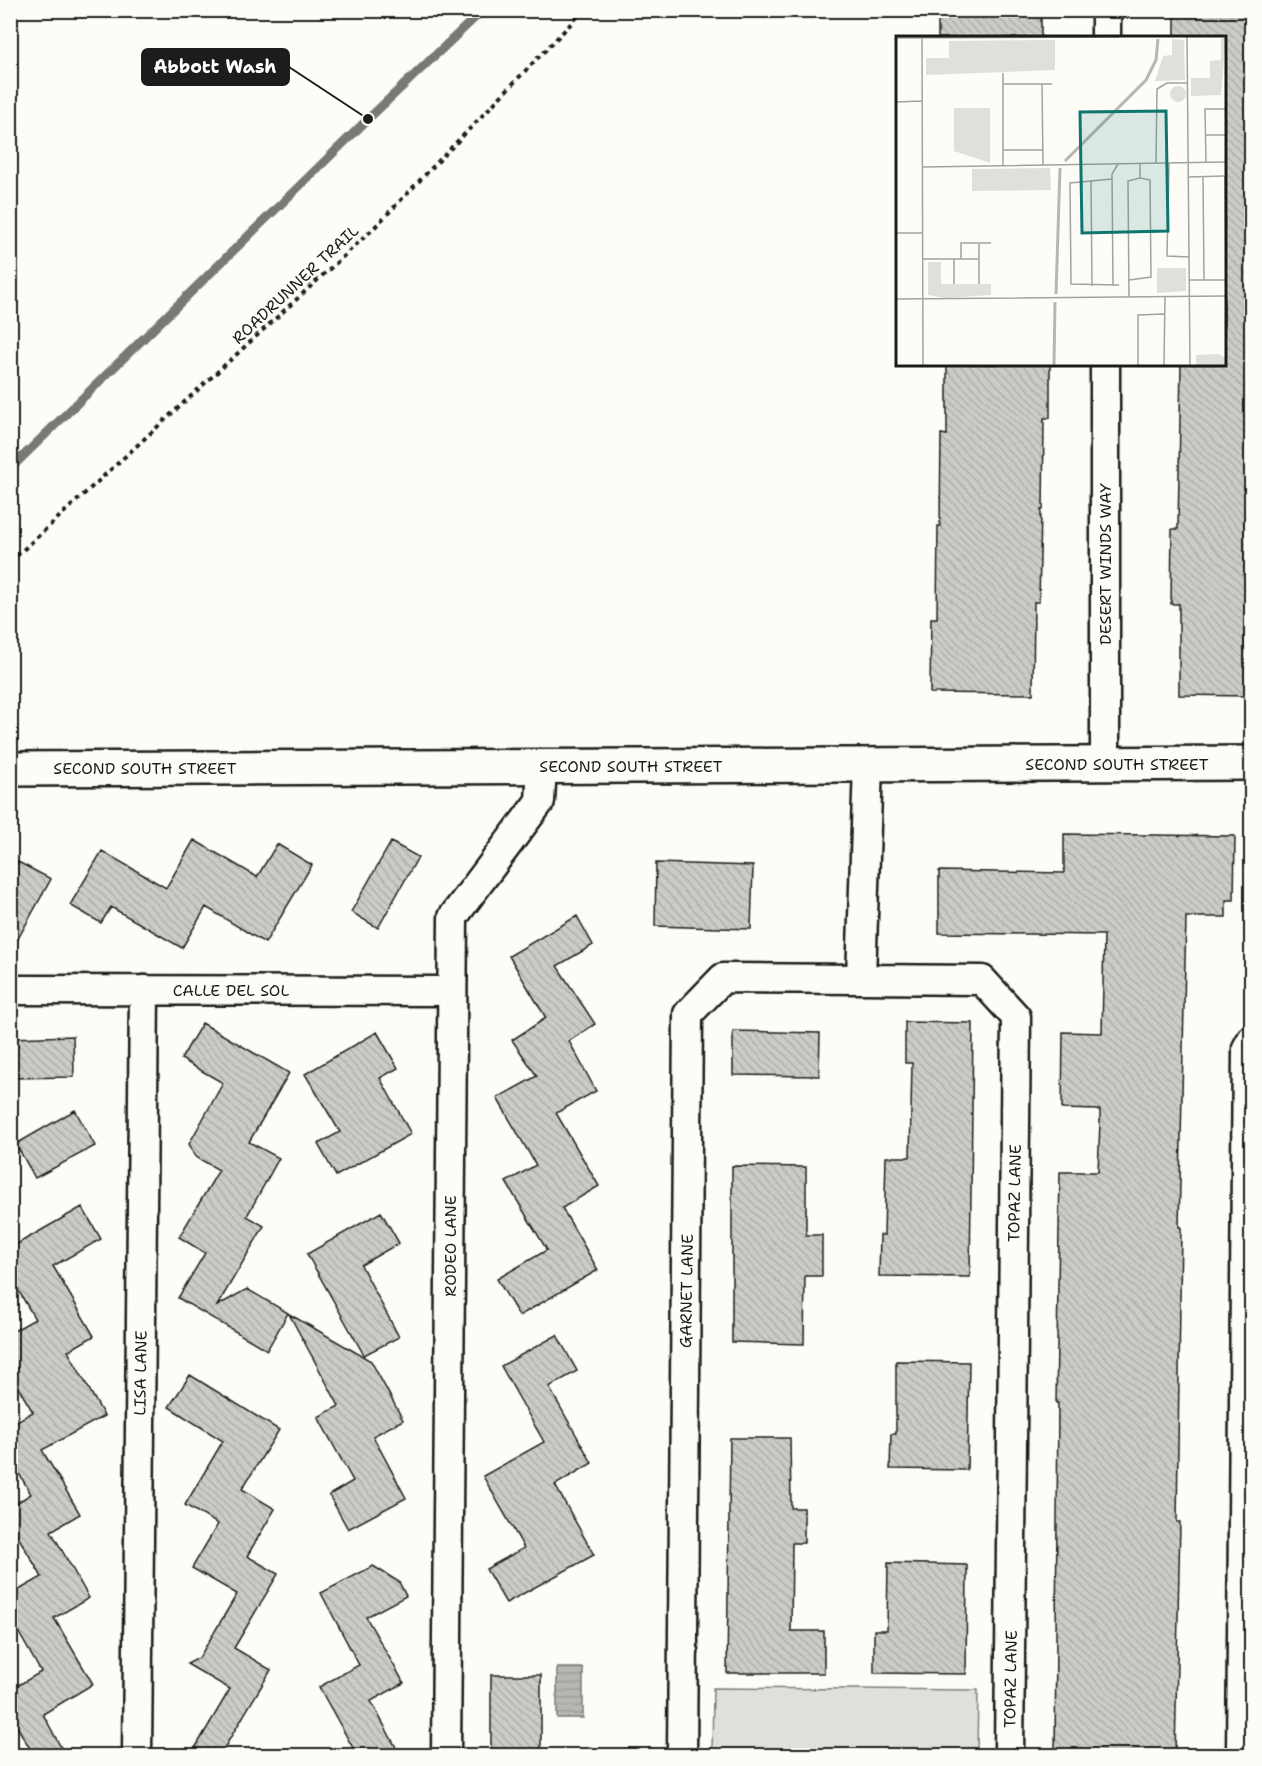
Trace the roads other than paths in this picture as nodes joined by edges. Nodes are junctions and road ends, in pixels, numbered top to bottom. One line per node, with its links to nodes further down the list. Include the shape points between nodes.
1 (1106, 10): 2 (street)
2 (1106, 36)
3 (1105, 366): 6 (street, DESERT WINDS WAY)
4 (1251, 763): 6 (street, SECOND SOUTH STREET)
5 (868, 764): 6 (street, SECOND SOUTH STREET); 7 (street, SECOND SOUTH STREET); 9 (street)
6 (1105, 764)
7 (542, 766): 8 (street, SECOND SOUTH STREET); 12 (street, RODEO LANE, via 540,801 453,917)
8 (10, 769)
9 (861, 979): 16 (street, GARNET LANE, via 723,978 688,1014); 17 (street, TOPAZ LANE, via 982,980 1016,1017)
10 (10, 990): 11 (street, CALLE DEL SOL)
11 (144, 990): 12 (street, CALLE DEL SOL); 14 (street, LISA LANE)
12 (452, 991): 15 (street, RODEO LANE)
13 (1251, 1039): 18 (street, via 1247,1048)
14 (137, 1755)
15 (446, 1755)
16 (682, 1755)
17 (1009, 1755)
18 (1241, 1755)

